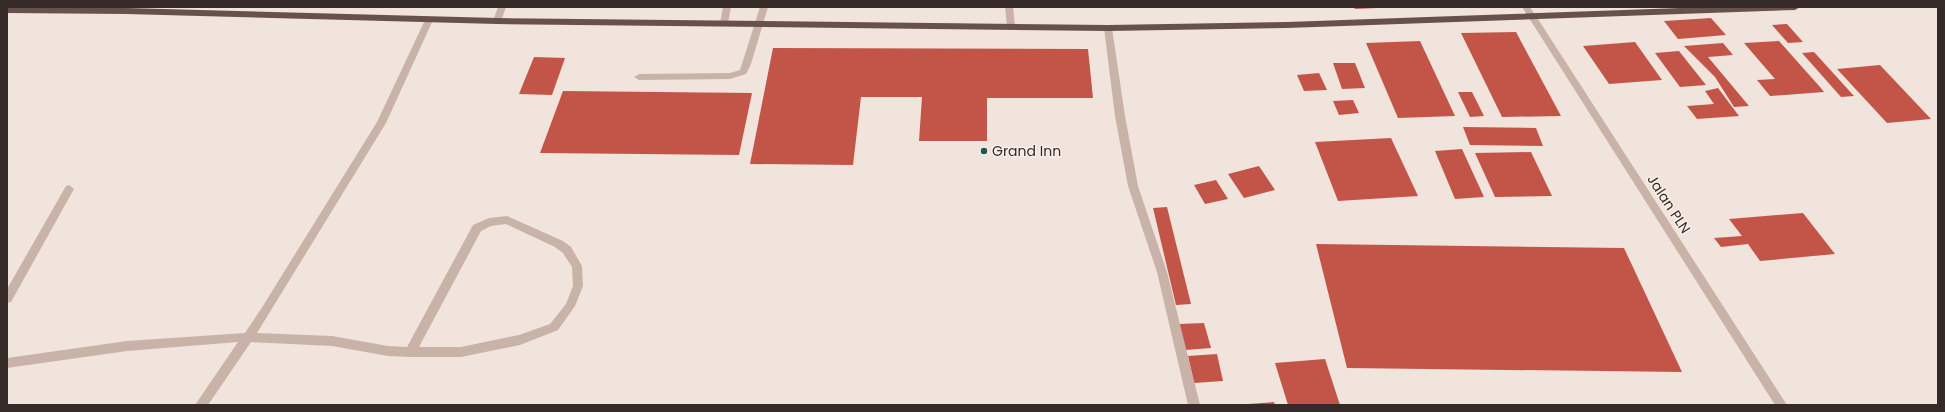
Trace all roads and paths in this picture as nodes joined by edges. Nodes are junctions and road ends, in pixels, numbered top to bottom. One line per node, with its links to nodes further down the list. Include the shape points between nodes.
1 (502, 7): 12 (street)
2 (727, 7): 13 (street)
3 (764, 7): 14 (street)
4 (1009, 7): 15 (street)
5 (1526, 7): 10 (street, Jalan PLN)
6 (1785, 7): 7 (highway); 10 (highway)
7 (1795, 7)
8 (128, 9): 9 (highway); 11 (highway)
9 (7, 10)
10 (1533, 18): 16 (highway); 25 (street, Jalan PLN)
11 (429, 20): 12 (highway); 20 (street, via 381,123)
12 (497, 21): 13 (highway)
13 (724, 23): 14 (highway)
14 (760, 23): 15 (highway); 17 (street, via 742,72 730,76)
15 (1011, 27): 16 (highway)
16 (1108, 28): 24 (street, via 1133,186 1162,272)
17 (639, 77)
18 (69, 189): 19 (street)
19 (7, 300)
20 (247, 337): 21 (street, via 332,341 388,351); 22 (street, via 127,346); 23 (street)
21 (410, 352): 21 (street, via 461,352 520,340 554,326 563,317 575,296 577,266 559,244 507,220 488,222 477,228)
22 (7, 363)
23 (201, 405)
24 (1194, 405)
25 (1781, 405)

